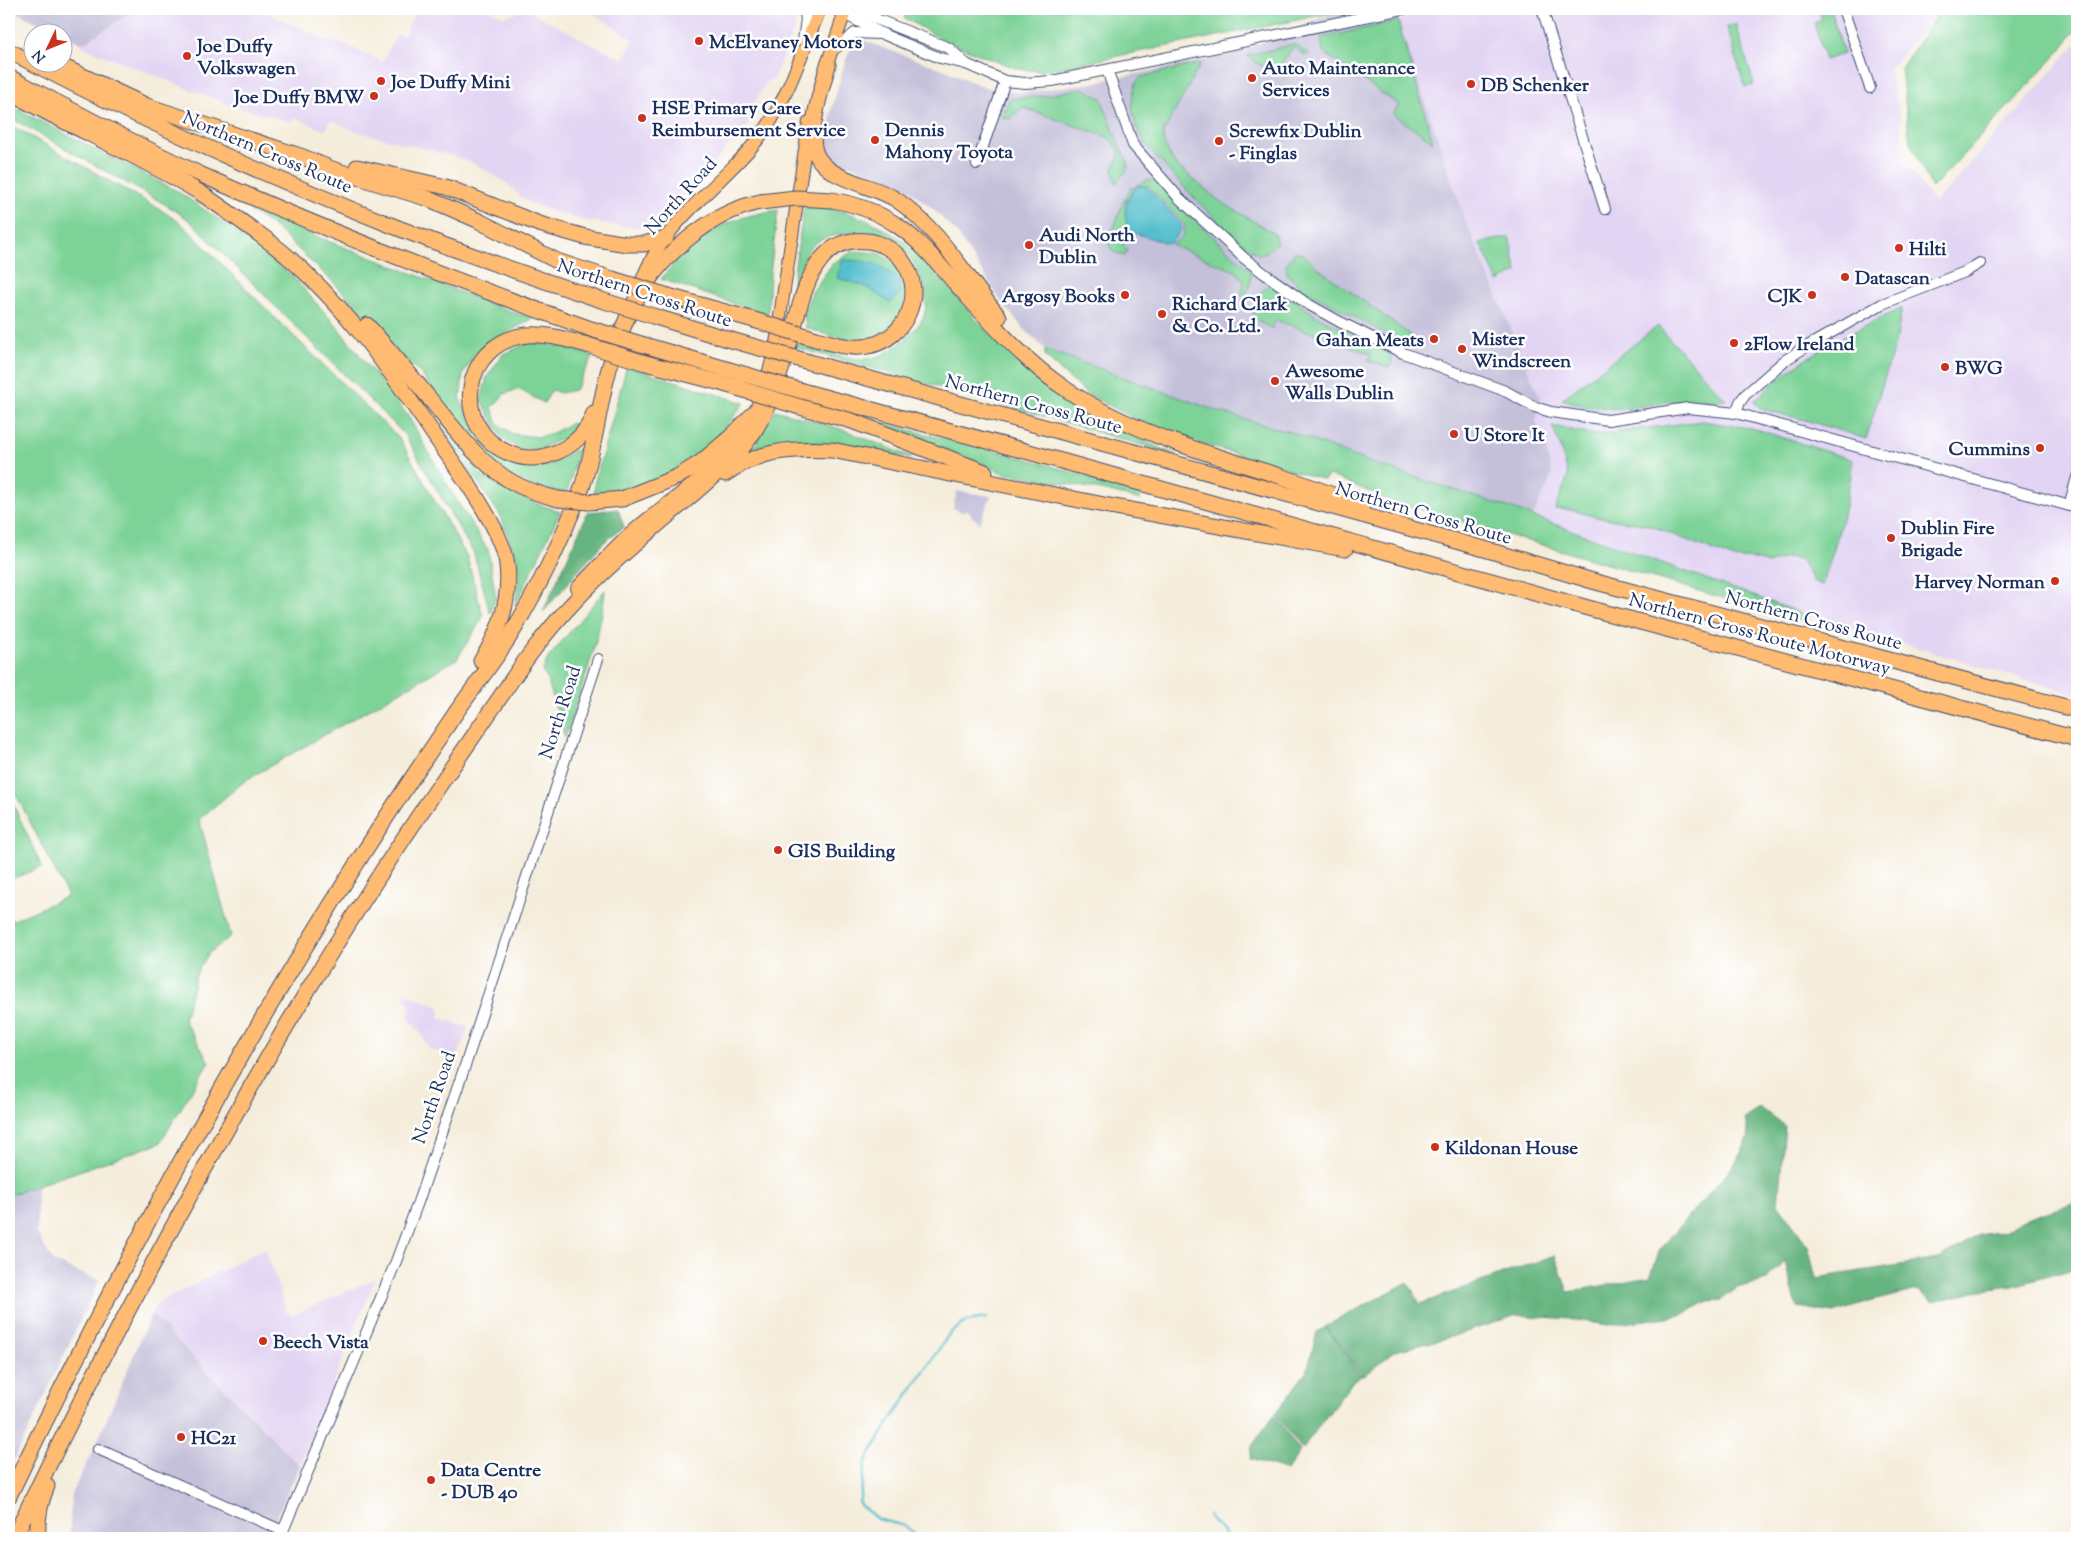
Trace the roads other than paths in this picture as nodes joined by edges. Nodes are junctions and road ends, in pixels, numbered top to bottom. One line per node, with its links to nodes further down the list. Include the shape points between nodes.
1 (804, 9): 14 (street, via 805,34)
2 (820, 9): 14 (main road, North Road)
3 (876, 9): 8 (street)
4 (1403, 9): 16 (street)
5 (1542, 9): 25 (street)
6 (1843, 9): 20 (street)
7 (844, 10): 8 (street); 9 (street); 13 (main road)
8 (884, 22): 15 (street, via 949,48)
9 (885, 35): 13 (street, via 855,33); 15 (street, via 940,58)
10 (9, 42): 11 (highway)
11 (22, 48)
12 (9, 52): 38 (highway, Northern Cross Route, bridge, via 96,96 305,190 418,235 601,300 730,340)
13 (830, 58): 29 (highway, via 816,112 815,152 821,164 831,172 882,192 914,214); 32 (main road, via 810,113 775,350)
14 (799, 59): 26 (main road, North Road, via 767,127)
15 (966, 64): 19 (street)
16 (1107, 70): 19 (street, via 1052,81 1025,83); 33 (street, via 1130,137 1140,155 1179,198 1264,274 1306,303 1373,340 1559,414 1608,420 1688,408)
17 (72, 71): 23 (highway, via 147,106)
18 (9, 77): 22 (highway)
19 (1005, 80): 24 (street)
20 (1870, 88)
21 (9, 92): 44 (highway, via 199,192 261,235 288,259 325,293 373,347 463,477 500,540 507,564 501,621 488,650)
22 (138, 144): 30 (highway, bridge, via 365,245 476,289 644,345); 32 (highway, bridge, via 227,201 279,240 337,293 389,349 486,464 533,492 589,502 622,499 676,477 700,463)
23 (303, 158): 26 (highway, via 446,187 539,224 585,237 627,244 644,244); 32 (highway, bridge, via 429,198 557,261 668,296 754,320 816,339 849,347 866,347 882,342 895,334 906,321 914,293 904,263 895,252 878,243 862,240 835,247 822,256 804,289 797,314 788,347)
24 (977, 164)
25 (1605, 209)
26 (666, 238): 28 (main road, North Road, via 642,277)
27 (1980, 263): 33 (street, via 1965,272 1882,304 1804,348 1745,395)
28 (636, 300): 29 (highway, bridge, via 669,256 707,224 731,211 745,205 796,198 832,200 879,214 909,234 994,326); 31 (highway, North Road)
29 (1044, 372): 38 (highway, via 1096,409 1139,429)
30 (724, 376): 31 (highway, bridge, via 642,362 555,337 526,335 497,346 477,367 471,383 472,413 487,439 501,450 530,458 546,456 578,439 589,426); 35 (highway, bridge, via 800,407 852,421 1004,479); 39 (highway, bridge, via 802,391)
31 (608, 378): 44 (highway, North Road, via 584,482 555,554 514,629)
32 (759, 412): 37 (highway, via 747,442); 40 (main road, via 720,461 643,522 573,592)
33 (1736, 413): 36 (street)
34 (2077, 477): 36 (street)
35 (1059, 494): 37 (highway, via 840,452 797,448 757,456 737,466); 39 (highway)
36 (2073, 507)
37 (676, 509): 40 (highway, via 616,560)
38 (1481, 548): 42 (highway, Northern Cross Route, via 1596,582)
39 (1432, 565): 43 (highway, Northern Cross Route Motorway)
40 (534, 649): 45 (highway, via 409,830 319,972 216,1147)
41 (598, 658): 48 (street, North Road, via 417,1205)
42 (2077, 710)
43 (2077, 739)
44 (398, 799): 47 (highway, via 307,944 197,1132 72,1364)
45 (98, 1368): 49 (highway); 50 (highway, via 80,1418 43,1496)
46 (98, 1450): 48 (street)
47 (9, 1496)
48 (281, 1535)
49 (14, 1538)
50 (38, 1538)

